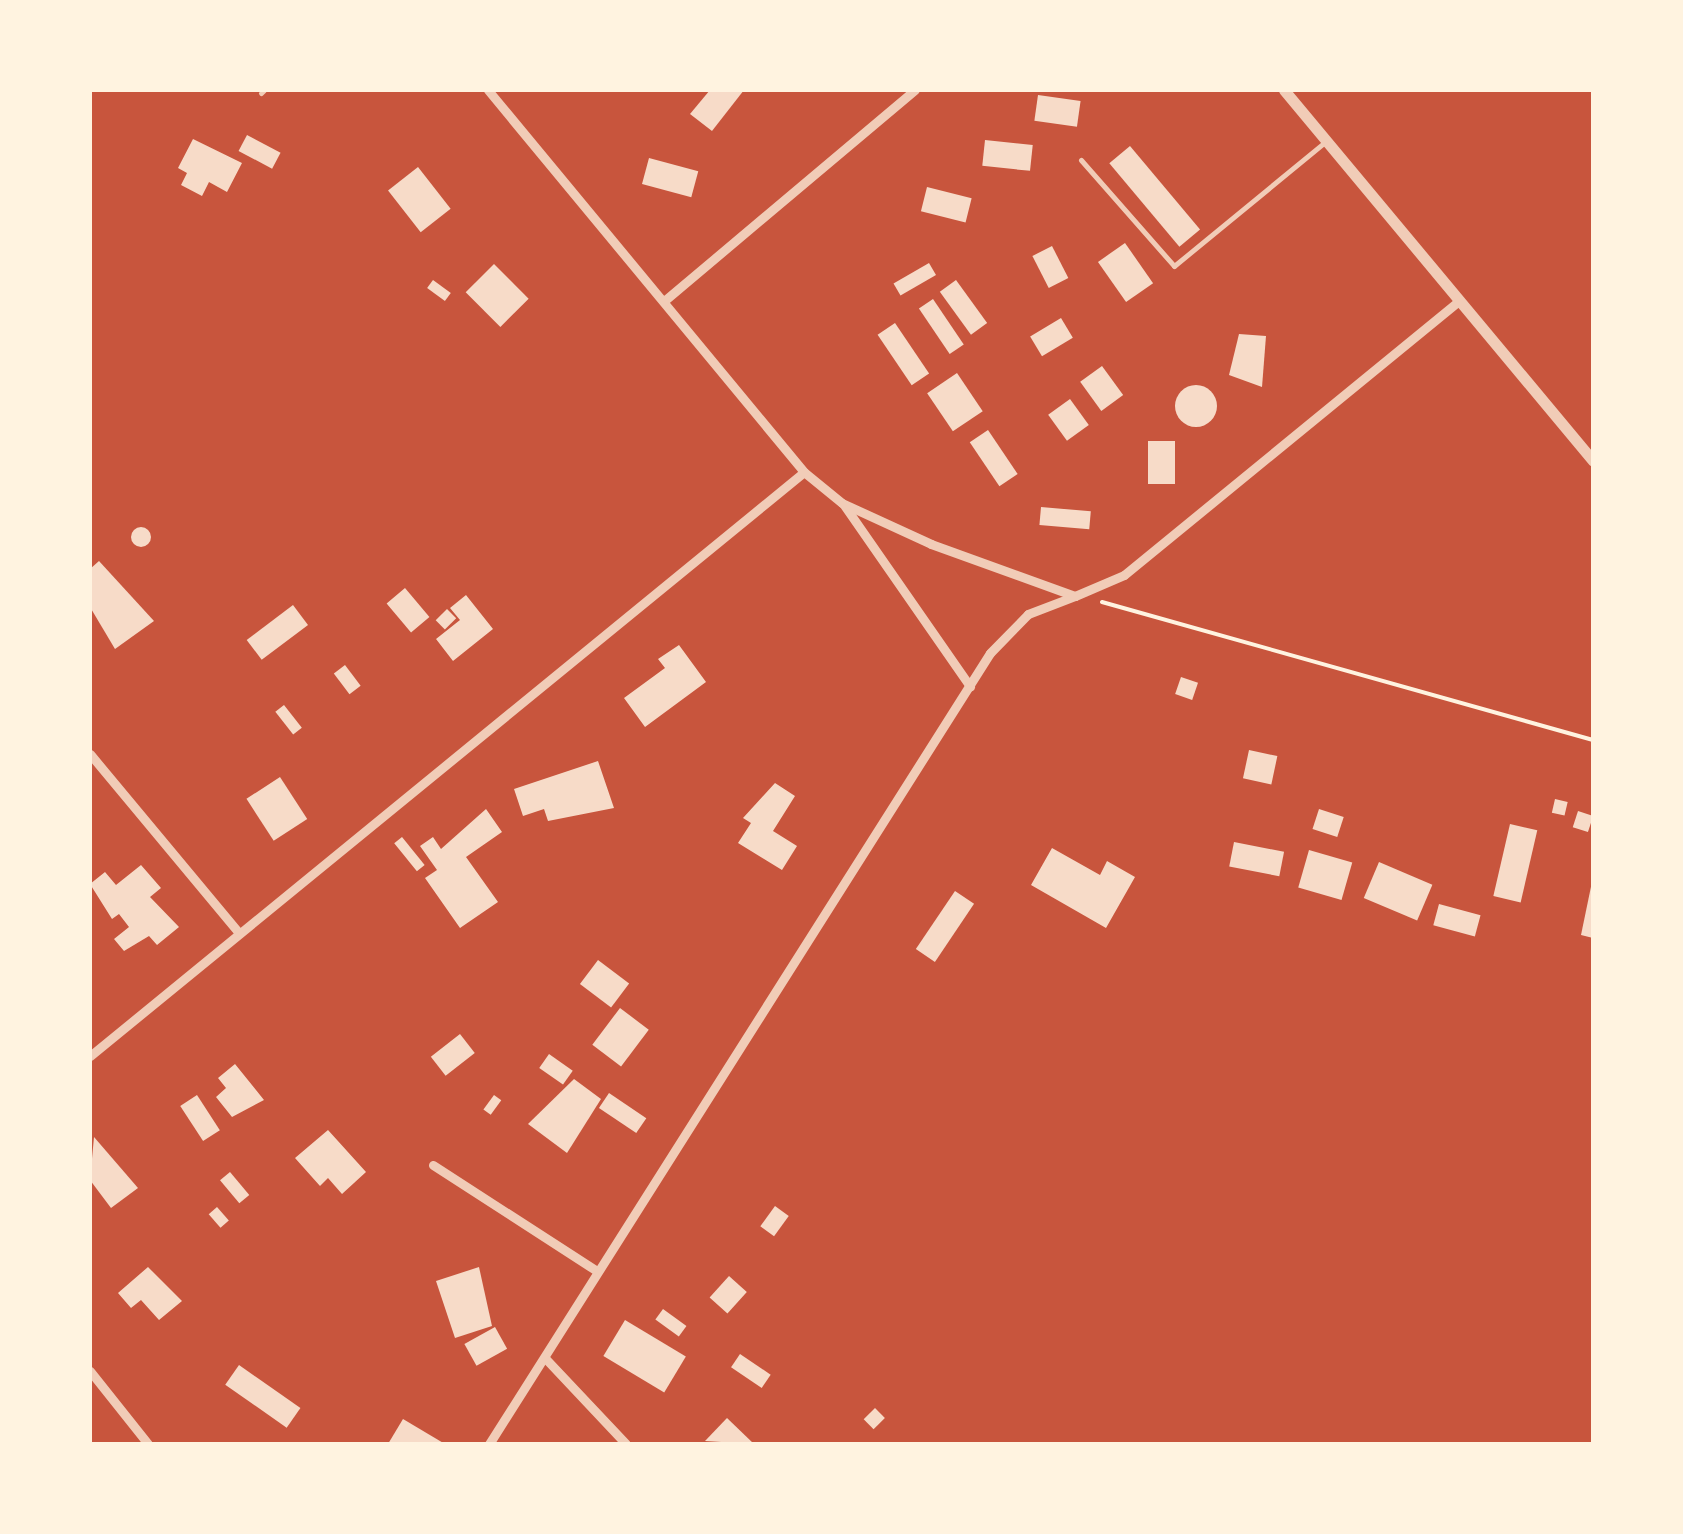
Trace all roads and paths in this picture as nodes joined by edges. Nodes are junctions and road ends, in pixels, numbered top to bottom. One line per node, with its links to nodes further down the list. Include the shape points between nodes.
1 (488, 90): 6 (street)
2 (915, 90): 6 (street)
3 (1284, 90): 4 (street)
4 (1326, 142): 5 (lane, via 1174,266); 7 (street)
5 (1081, 160)
6 (664, 301): 9 (street)
7 (1458, 302): 8 (street); 11 (street, via 1124,575)
8 (1593, 461)
9 (804, 472): 10 (street); 15 (street)
10 (842, 503): 11 (street); 12 (street)
11 (1074, 596): 12 (street, via 1028,614); 13 (path)
12 (970, 686): 18 (street)
13 (1593, 740)
14 (90, 754): 15 (street)
15 (239, 933): 16 (street)
16 (90, 1056)
17 (433, 1165): 18 (street)
18 (594, 1270): 19 (street)
19 (545, 1358): 22 (street); 23 (street)
20 (90, 1371): 21 (street)
21 (148, 1444)
22 (490, 1444)
23 (626, 1444)

